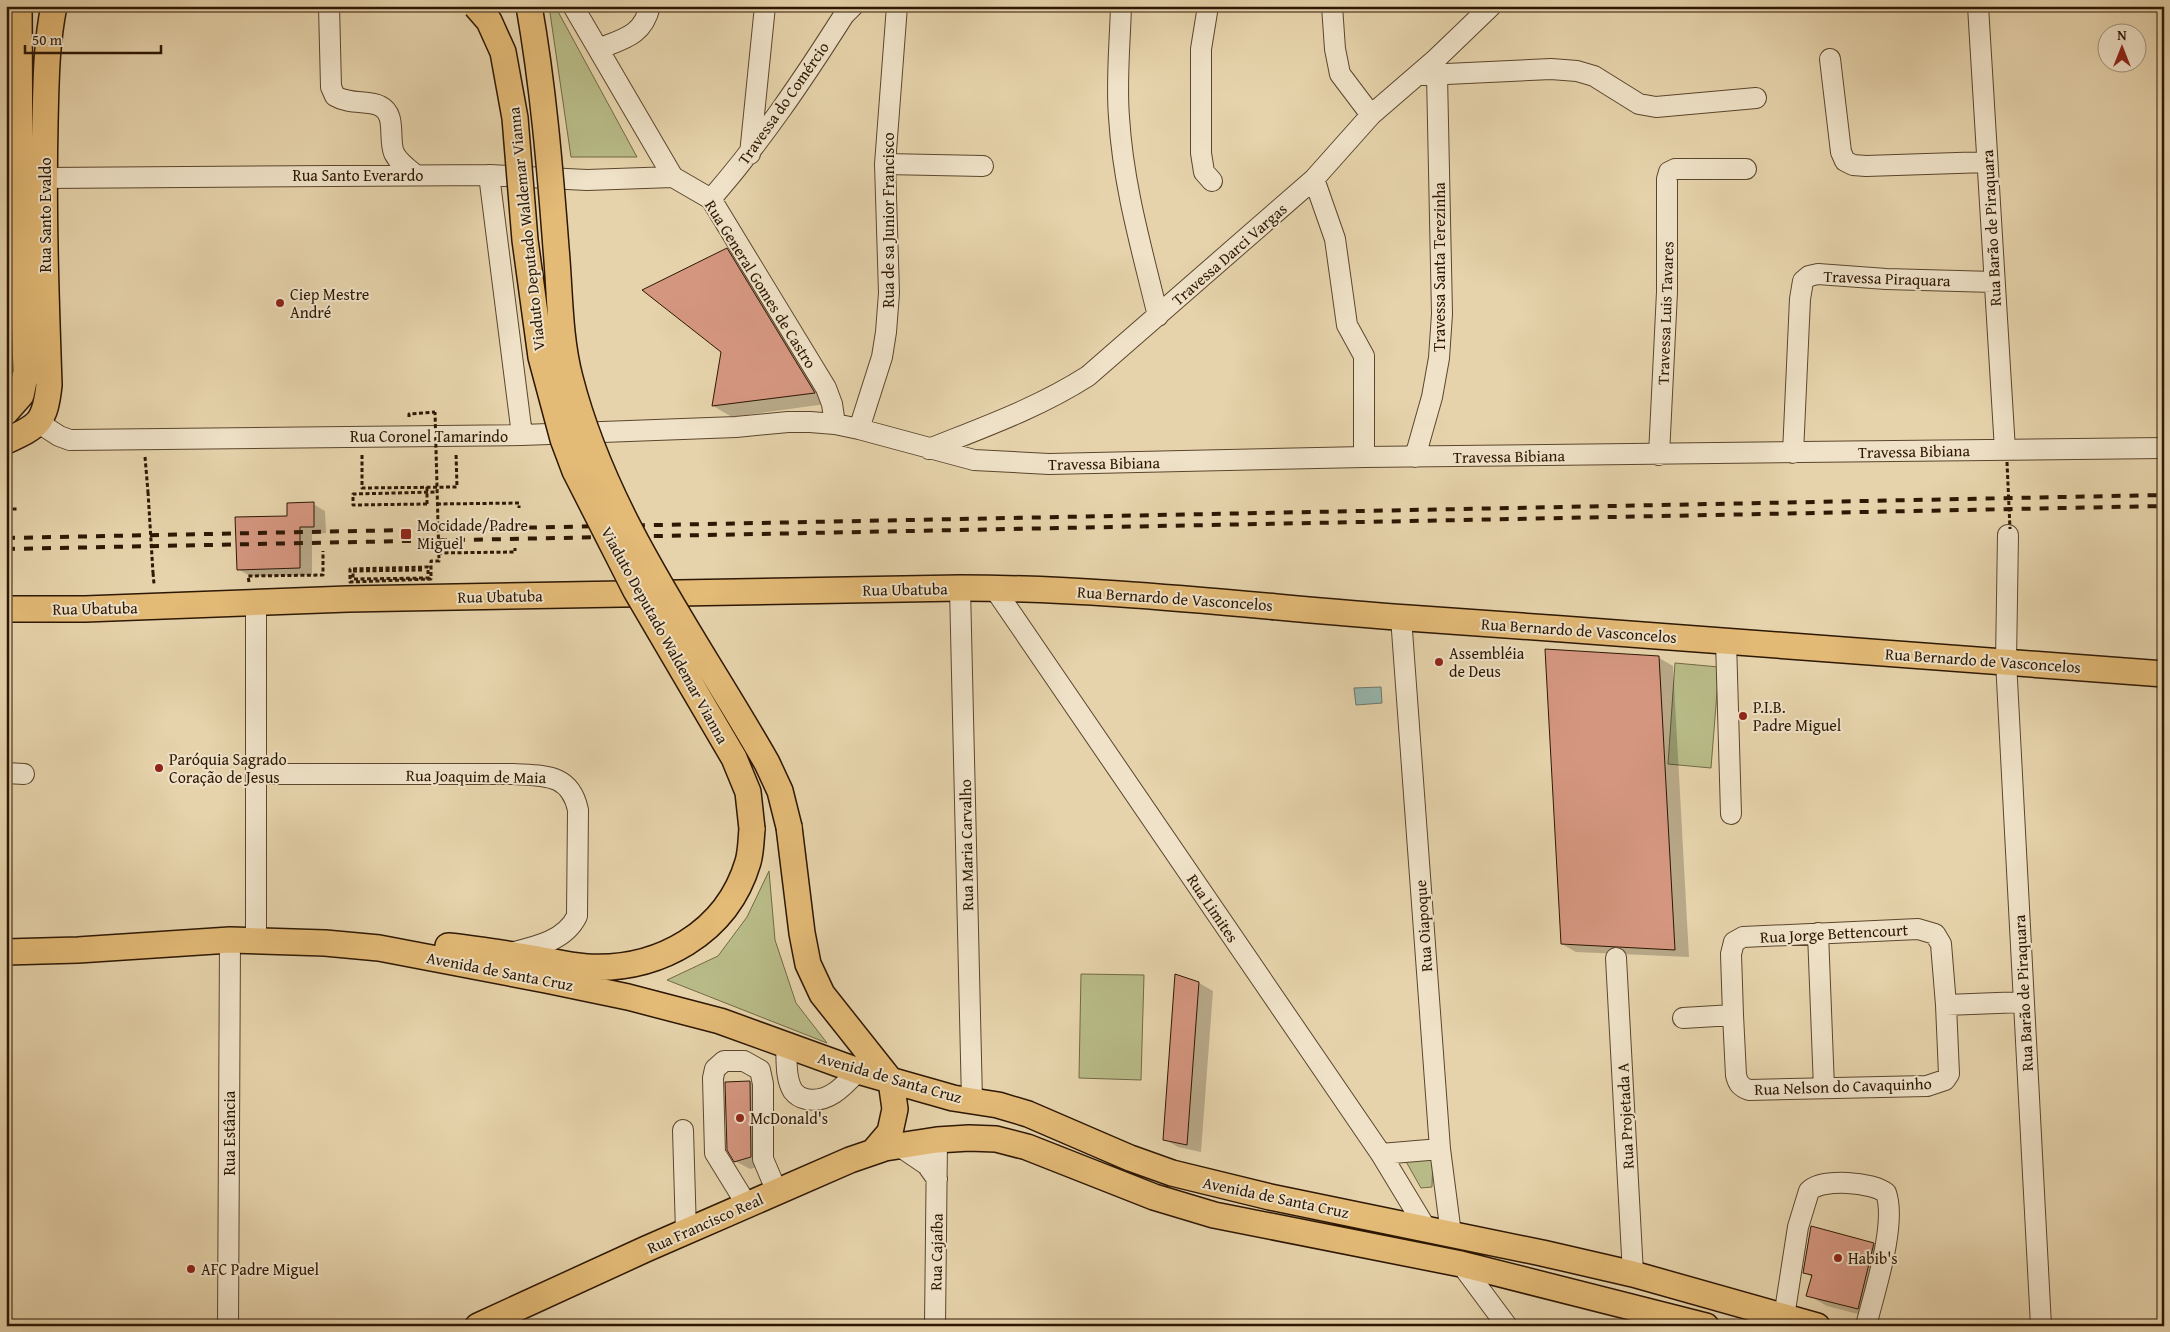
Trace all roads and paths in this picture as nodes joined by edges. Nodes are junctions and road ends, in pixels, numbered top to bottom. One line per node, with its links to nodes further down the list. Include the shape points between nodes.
1 (19, 6): 36 (main road, Rua Santo Evaldo, via 26,372 20,395)
2 (54, 6): 30 (main road, Rua Santo Evaldo, via 47,65)
3 (329, 6): 27 (street, via 331,87 335,96 343,101 380,106 390,119 393,151 399,161)
4 (476, 6): 79 (main road, Viaduto Deputado Waldemar Vianna, bridge, via 489,21 504,52 515,118 525,240 540,357 562,439 636,591 734,758 748,792 752,829 749,860 740,886 728,906 708,929 680,947 651,960 604,967)
5 (529, 6): 87 (main road, Viaduto Deputado Waldemar Vianna, bridge, via 551,190 564,349 570,378 597,459 622,516 768,763 780,791 789,827 808,964 822,994)
6 (573, 6): 16 (street, Rua General Gomes de Castro)
7 (650, 6): 16 (street, via 638,32)
8 (765, 6): 22 (street)
9 (853, 6): 22 (street, Travessa do Comércio)
10 (898, 6): 24 (street, Rua de sa Junior Francisco)
11 (1120, 6): 35 (street, via 1118,117 1125,176)
12 (1208, 6): 32 (street, via 1201,49 1201,153 1204,172)
13 (1332, 6): 21 (street, via 1340,74)
14 (1491, 6): 19 (street, Travessa Darci Vargas)
15 (1978, 6): 23 (street, Rua Barão de Piraquara)
16 (598, 49): 29 (street, Rua General Gomes de Castro)
17 (1830, 59): 23 (street, via 1844,162 1866,166)
18 (1438, 74): 19 (street); 20 (street, via 1551,68 1577,71 1594,76 1639,104 1656,107); 52 (street, Travessa Santa Terezinha, via 1442,314 1435,381)
19 (1416, 76): 21 (street, Travessa Darci Vargas)
20 (1756, 98)
21 (1371, 116): 31 (street, Travessa Darci Vargas)
22 (750, 154): 33 (street, Travessa do Comércio)
23 (1987, 162): 34 (street, Rua Barão de Piraquara)
24 (885, 164): 25 (street); 40 (street, Rua de sa Junior Francisco, via 889,293 886,332 882,357)
25 (983, 166)
26 (1746, 169): 49 (street, Travessa Luis Tavares, via 1675,169 1670,172 1666,185 1667,292)
27 (416, 175): 28 (street, Rua Santo Everardo); 30 (street, Rua Santo Everardo)
28 (489, 175): 29 (street, Rua Santo Everardo, via 587,180); 42 (street)
29 (673, 177): 33 (street, Rua General Gomes de Castro)
30 (44, 178): 38 (main road, Rua Santo Evaldo, via 49,385)
31 (1314, 179): 35 (street, Travessa Darci Vargas); 51 (street, via 1335,239 1347,326 1364,356)
32 (1212, 181)
33 (711, 199): 39 (street, Rua General Gomes de Castro, via 826,388)
34 (1994, 282): 48 (street, Travessa Piraquara, via 1818,274 1803,281); 50 (street, Rua Barão de Piraquara)
35 (1158, 316): 47 (street, Travessa Darci Vargas, via 1088,376 1057,396)
36 (9, 409)
37 (435, 412): 54 (path, bridge)
38 (39, 423): 44 (street, Rua Coronel Tamarindo, via 70,440); 45 (main road)
39 (835, 424): 40 (street, Rua Coronel Tamarindo); 42 (street, Rua Coronel Tamarindo, via 788,422 736,428)
40 (859, 429): 47 (street, Travessa Bibiana)
41 (456, 435): 42 (street, Rua Coronel Tamarindo); 43 (street, Rua Coronel Tamarindo); 53 (path, via 457,487)
42 (522, 435)
43 (362, 436): 44 (street, Rua Coronel Tamarindo); 53 (path, via 362,488)
44 (143, 439): 63 (path, bridge)
45 (6, 441)
46 (2164, 448): 50 (street, Travessa Bibiana)
47 (930, 449): 51 (street, Travessa Bibiana, via 974,460 1049,464)
48 (1793, 453): 49 (street, Travessa Bibiana); 50 (street, Travessa Bibiana)
49 (1659, 455): 52 (street, Travessa Bibiana)
50 (2006, 456): 59 (path, bridge)
51 (1364, 457): 52 (street, Travessa Bibiana)
52 (1416, 457)
53 (427, 487): 54 (path, bridge, via 427,504 353,504 353,494)
54 (436, 492): 55 (path, bridge)
55 (437, 504): 56 (path, via 518,503); 61 (path, bridge)
56 (518, 508)
57 (6, 509): 58 (path)
58 (18, 509)
59 (2009, 532): 70 (street, Rua Barão de Piraquara)
60 (515, 548): 61 (path, via 515,552)
61 (438, 553): 62 (path, bridge, via 439,561 431,561 431,579 350,582 350,569 428,567 428,578 353,579 353,571)
62 (422, 570)
63 (154, 584)
64 (960, 588): 65 (main road, Rua Ubatuba); 66 (main road, Rua Ubatuba); 89 (street, Rua Maria Carvalho)
65 (994, 588): 68 (main road, Rua Bernardo de Vasconcelos, via 1123,593); 95 (street, Rua Limites)
66 (256, 603): 67 (main road, Rua Ubatuba); 72 (street)
67 (6, 609)
68 (1401, 617): 69 (main road, Rua Bernardo de Vasconcelos); 93 (street, Rua Oiapoque)
69 (1726, 640): 70 (main road, Rua Bernardo de Vasconcelos); 73 (street)
70 (2006, 661): 71 (main road, Rua Bernardo de Vasconcelos); 81 (street, Rua Barão de Piraquara)
71 (2164, 674)
72 (257, 774): 76 (street); 79 (street, Rua Joaquim de Maia, via 513,774 554,778 562,782 573,794 578,810 577,916 568,929 554,939)
73 (1731, 814)
74 (1818, 933): 82 (street, Rua Jorge Bettencourt, via 1918,929 1935,934 1941,944); 83 (street, Rua Jorge Bettencourt, via 1743,937 1734,942 1730,954); 88 (street)
75 (230, 940): 76 (main road, Avenida de Santa Cruz); 78 (main road, Avenida de Santa Cruz); 104 (street, Rua Estância)
76 (256, 940): 77 (main road, Avenida de Santa Cruz)
77 (378, 948): 79 (main road, Viaduto Deputado Waldemar Vianna, via 440,946); 85 (main road, Avenida de Santa Cruz, via 628,997 720,1021)
78 (6, 952)
79 (508, 954)
80 (1616, 958): 102 (street, Rua Projetada A)
81 (2023, 1002): 82 (street); 111 (street, Rua Barão de Piraquara)
82 (1946, 1005): 88 (street, Rua Nelson do Cavaquinho, via 1949,1066 1945,1080 1927,1086)
83 (1733, 1015): 84 (street); 88 (street, Rua Nelson do Cavaquinho, via 1736,1075 1742,1087 1750,1090)
84 (1683, 1018)
85 (786, 1044): 86 (main road, Avenida de Santa Cruz); 86 (street, via 789,1080 800,1098 824,1099 845,1085)
86 (858, 1071): 87 (main road, Avenida de Santa Cruz)
87 (891, 1081): 89 (main road, Avenida de Santa Cruz); 94 (main road, via 895,1109 890,1132)
88 (1824, 1088)
89 (972, 1101): 100 (main road, Avenida de Santa Cruz, via 1028,1114 1172,1173)
90 (683, 1130): 99 (street)
91 (937, 1140): 92 (main road, Rua Francisco Real); 96 (street, Rua Cajaíba); 101 (main road, Avenida de Santa Cruz, via 996,1139 1026,1147 1154,1197 1214,1215)
92 (899, 1146): 94 (main road, Rua Francisco Real); 96 (street, via 927,1165)
93 (1440, 1149): 95 (street); 100 (street, Rua Oiapoque)
94 (873, 1152): 97 (main road, Rua Francisco Real)
95 (1381, 1154): 100 (street, Rua Limites)
96 (937, 1179): 106 (street, Rua Cajaíba)
97 (777, 1192): 98 (main road, Rua Francisco Real); 98 (street, via 763,1159 763,1084 760,1070 744,1061 724,1061 714,1069 713,1078 715,1153)
98 (747, 1205): 99 (main road, Rua Francisco Real)
99 (686, 1232): 105 (main road, Rua Francisco Real)
100 (1439, 1232): 102 (main road, Avenida de Santa Cruz)
101 (1461, 1264): 107 (street); 108 (main road, Avenida de Santa Cruz)
102 (1633, 1274): 103 (main road, Avenida de Santa Cruz)
103 (1784, 1317): 109 (main road, Avenida de Santa Cruz); 110 (street, via 1798,1227 1809,1191 1826,1183 1874,1186 1886,1193 1888,1199 1887,1236)
104 (228, 1326)
105 (478, 1326)
106 (935, 1326)
107 (1506, 1326)
108 (1706, 1326)
109 (1817, 1326)
110 (1866, 1326)
111 (2041, 1326)

